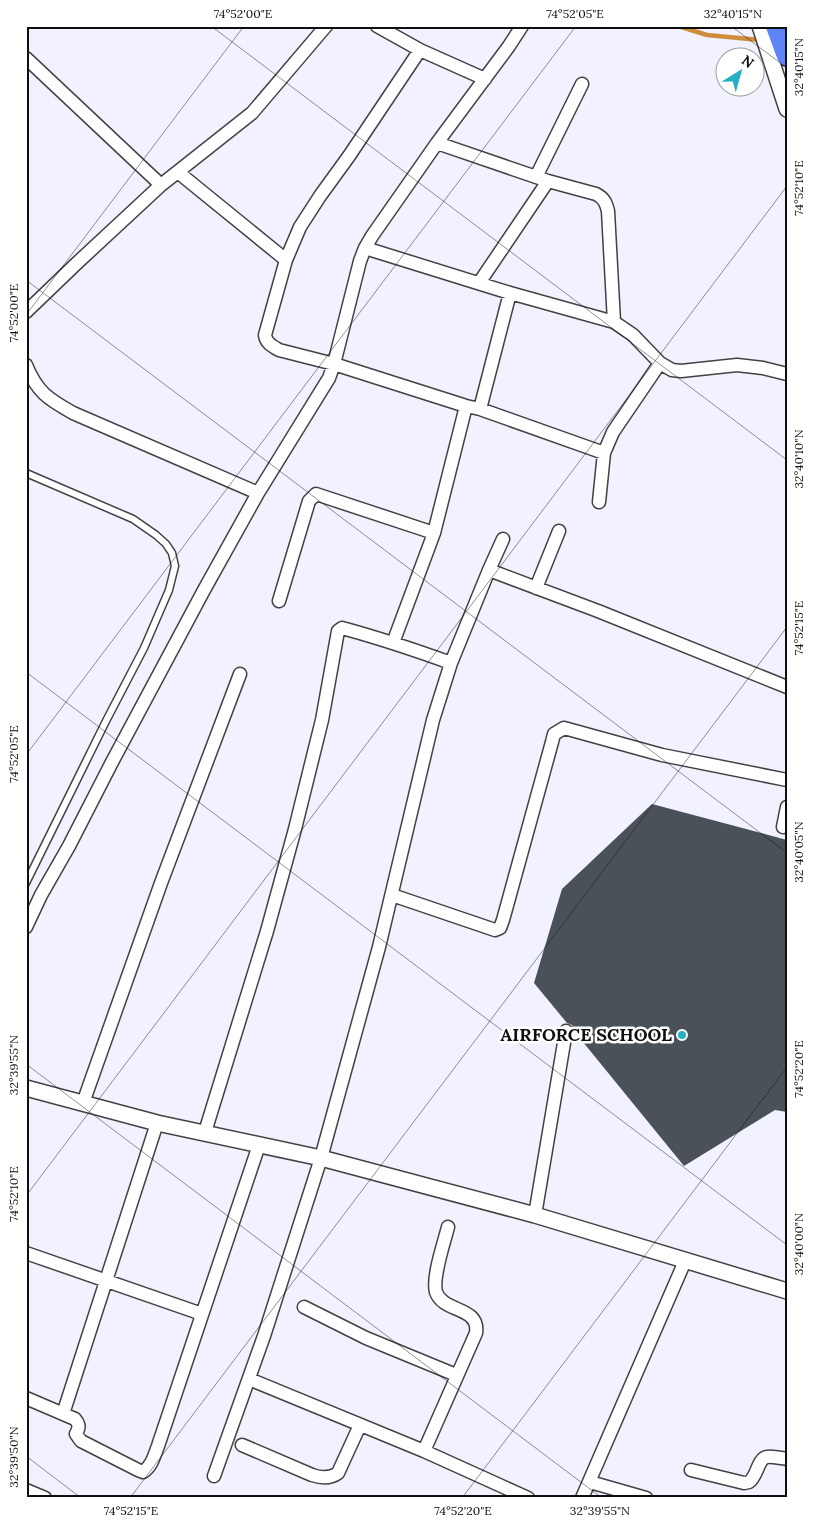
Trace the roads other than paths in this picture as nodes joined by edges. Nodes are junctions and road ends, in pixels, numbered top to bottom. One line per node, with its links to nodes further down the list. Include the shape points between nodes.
1 (326, 26): 13 (street, via 252,113)
2 (377, 26): 6 (street)
3 (522, 26): 9 (street)
4 (776, 26): 7 (highway)
5 (760, 27): 7 (street)
6 (420, 50): 9 (street); 18 (street, via 308,213)
7 (781, 54): 11 (street)
8 (26, 58): 16 (street)
9 (485, 79): 12 (street)
10 (582, 84): 14 (street)
11 (787, 109)
12 (437, 143): 14 (street); 17 (street)
13 (179, 172): 16 (street); 18 (street)
14 (536, 177): 15 (street)
15 (548, 181): 19 (street); 22 (street, via 596,194 606,203)
16 (161, 185): 21 (street)
17 (365, 248): 19 (street); 24 (street)
18 (286, 260): 24 (street, via 266,340 279,350)
19 (479, 283): 20 (street)
20 (510, 293): 22 (street); 28 (street)
21 (26, 312)
22 (614, 322): 23 (street, via 633,335)
23 (660, 363): 26 (street, via 680,371 737,365); 29 (street, via 613,432)
24 (334, 364): 27 (street); 31 (street, via 329,378)
25 (26, 365): 31 (street, via 33,382 42,392 72,413)
26 (787, 374)
27 (466, 406): 28 (street); 34 (street)
28 (480, 409): 29 (street)
29 (604, 453): 32 (street)
30 (26, 473): 46 (lane, via 133,518 166,544 175,566 170,590 144,648)
31 (258, 493): 48 (street)
32 (599, 502)
33 (559, 531): 37 (street)
34 (434, 533): 38 (street, via 316,494 309,500); 39 (street)
35 (503, 539): 36 (street)
36 (489, 570): 37 (street); 40 (street)
37 (536, 588): 42 (street)
38 (279, 601)
39 (393, 643): 40 (street); 53 (street, via 342,628 338,631 322,720 295,829)
40 (451, 663): 47 (street)
41 (240, 674): 51 (street)
42 (787, 686)
43 (787, 780): 47 (street, via 662,755 564,728 554,734 500,928 496,930)
44 (787, 807): 45 (street)
45 (783, 826)
46 (26, 883)
47 (392, 895): 55 (street)
48 (26, 927)
49 (566, 1032): 56 (street)
50 (26, 1088): 51 (street)
51 (83, 1103): 52 (street)
52 (157, 1123): 53 (street); 60 (street)
53 (205, 1132): 54 (street)
54 (259, 1146): 55 (street); 63 (street)
55 (321, 1158): 56 (street); 65 (street)
56 (535, 1215): 59 (street)
57 (448, 1227): 64 (street, via 435,1278 436,1290 439,1298 473,1318 477,1326)
58 (26, 1253): 60 (street)
59 (686, 1261): 61 (street); 74 (street)
60 (106, 1281): 63 (street); 67 (street)
61 (787, 1291)
62 (304, 1307): 64 (street, via 366,1338)
63 (202, 1314): 67 (street, via 158,1446 146,1471 82,1441 76,1434 78,1423)
64 (456, 1375): 70 (street)
65 (249, 1379): 68 (street); 73 (street)
66 (26, 1398): 67 (street)
67 (64, 1414)
68 (360, 1425): 69 (street, via 334,1476 312,1475); 70 (street)
69 (242, 1445)
70 (424, 1450): 77 (street)
71 (787, 1459): 72 (street, via 763,1458 756,1475 744,1483)
72 (690, 1470)
73 (214, 1476)
74 (590, 1482): 78 (street); 79 (street)
75 (26, 1490): 76 (street)
76 (45, 1498)
77 (528, 1498)
78 (582, 1498)
79 (646, 1498)

